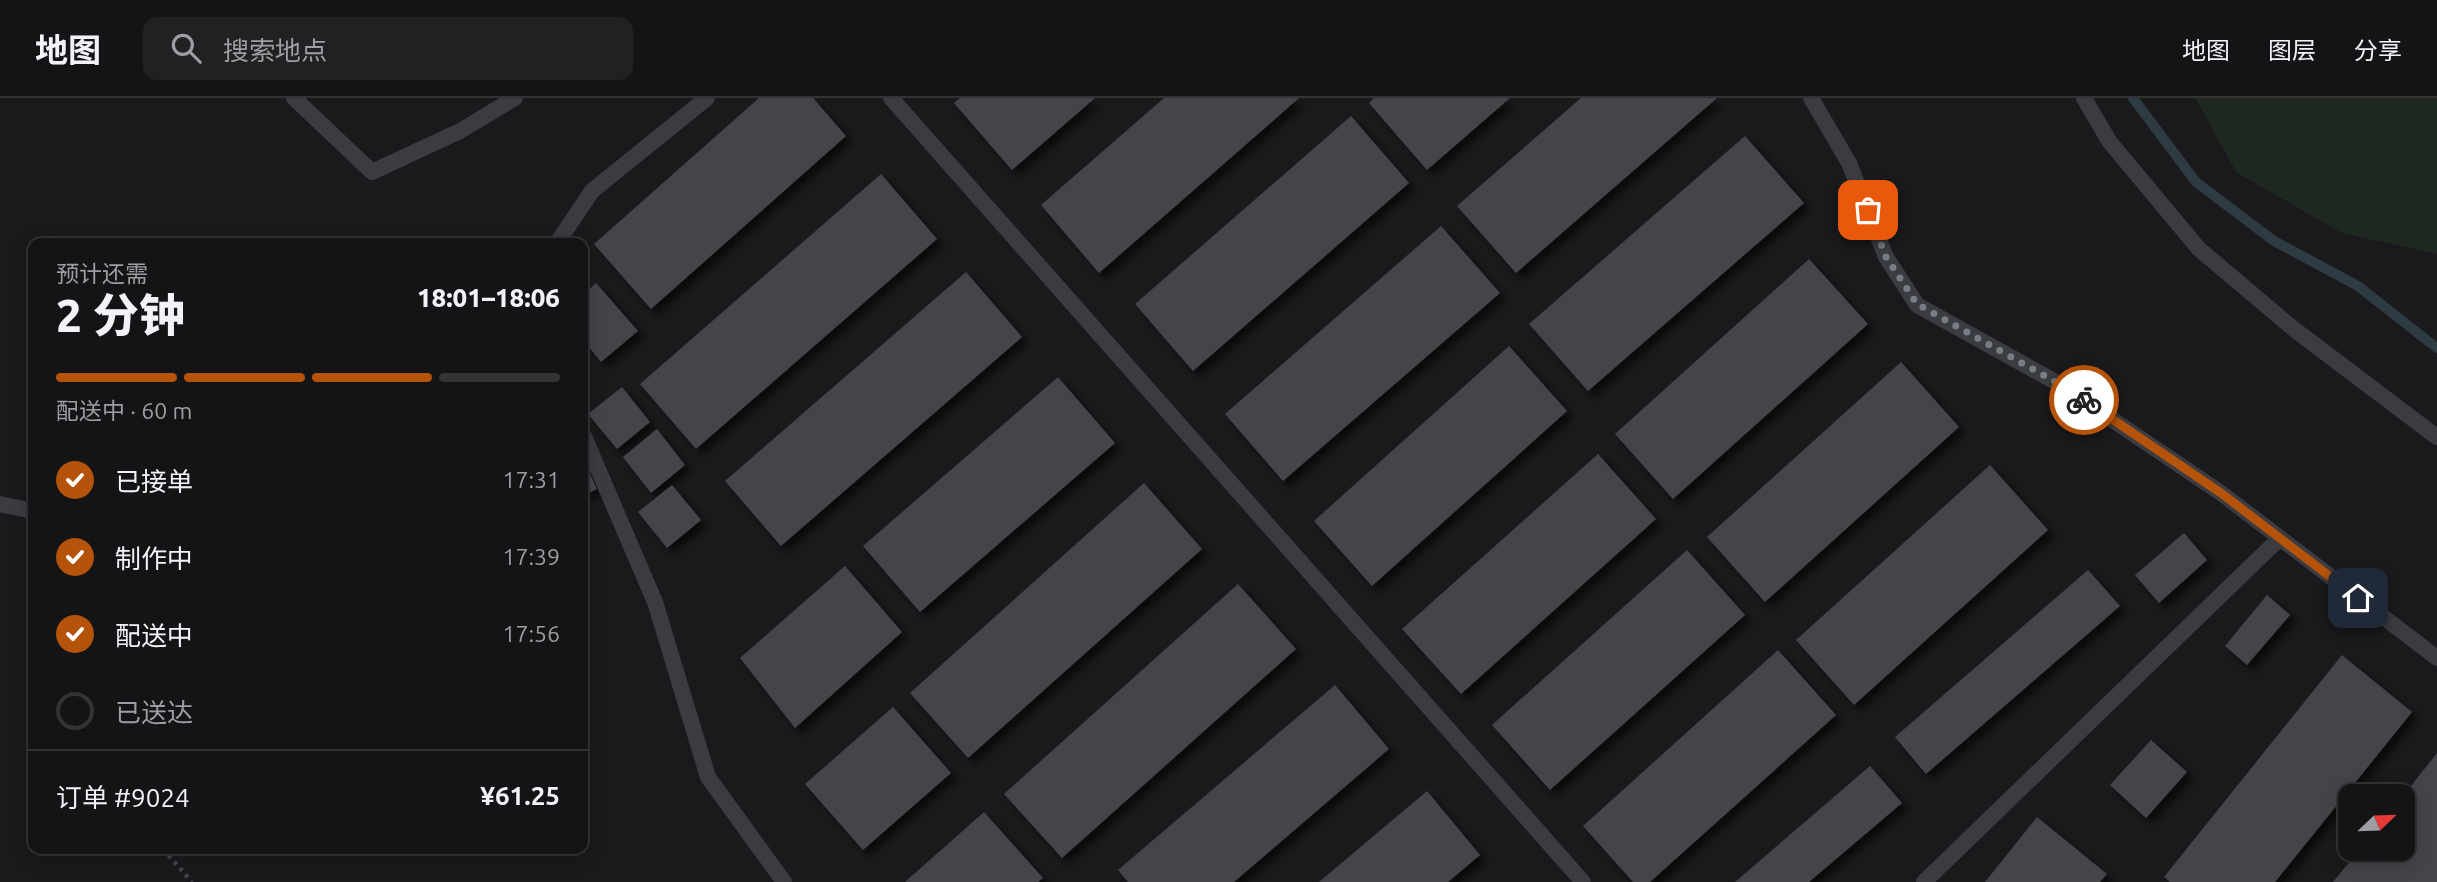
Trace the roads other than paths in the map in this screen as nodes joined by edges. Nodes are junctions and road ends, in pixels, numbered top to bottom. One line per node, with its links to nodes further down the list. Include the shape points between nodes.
1 (294, 98): 2 (lane, via 372,172 460,131)
2 (515, 98)
3 (707, 98): 7 (lane, via 592,191)
4 (891, 98): 15 (lane)
5 (1811, 98): 12 (lane, via 1850,163 1886,257 1917,304 2061,385)
6 (2084, 98): 8 (lane, via 2109,141 2199,249 2295,330)
7 (560, 238)
8 (2437, 437)
9 (588, 446): 14 (lane, via 655,603 708,777)
10 (0, 504): 11 (lane)
11 (28, 510)
12 (2280, 538): 13 (lane); 16 (lane)
13 (2437, 659)
14 (784, 882)
15 (1583, 882)
16 (1924, 882)

